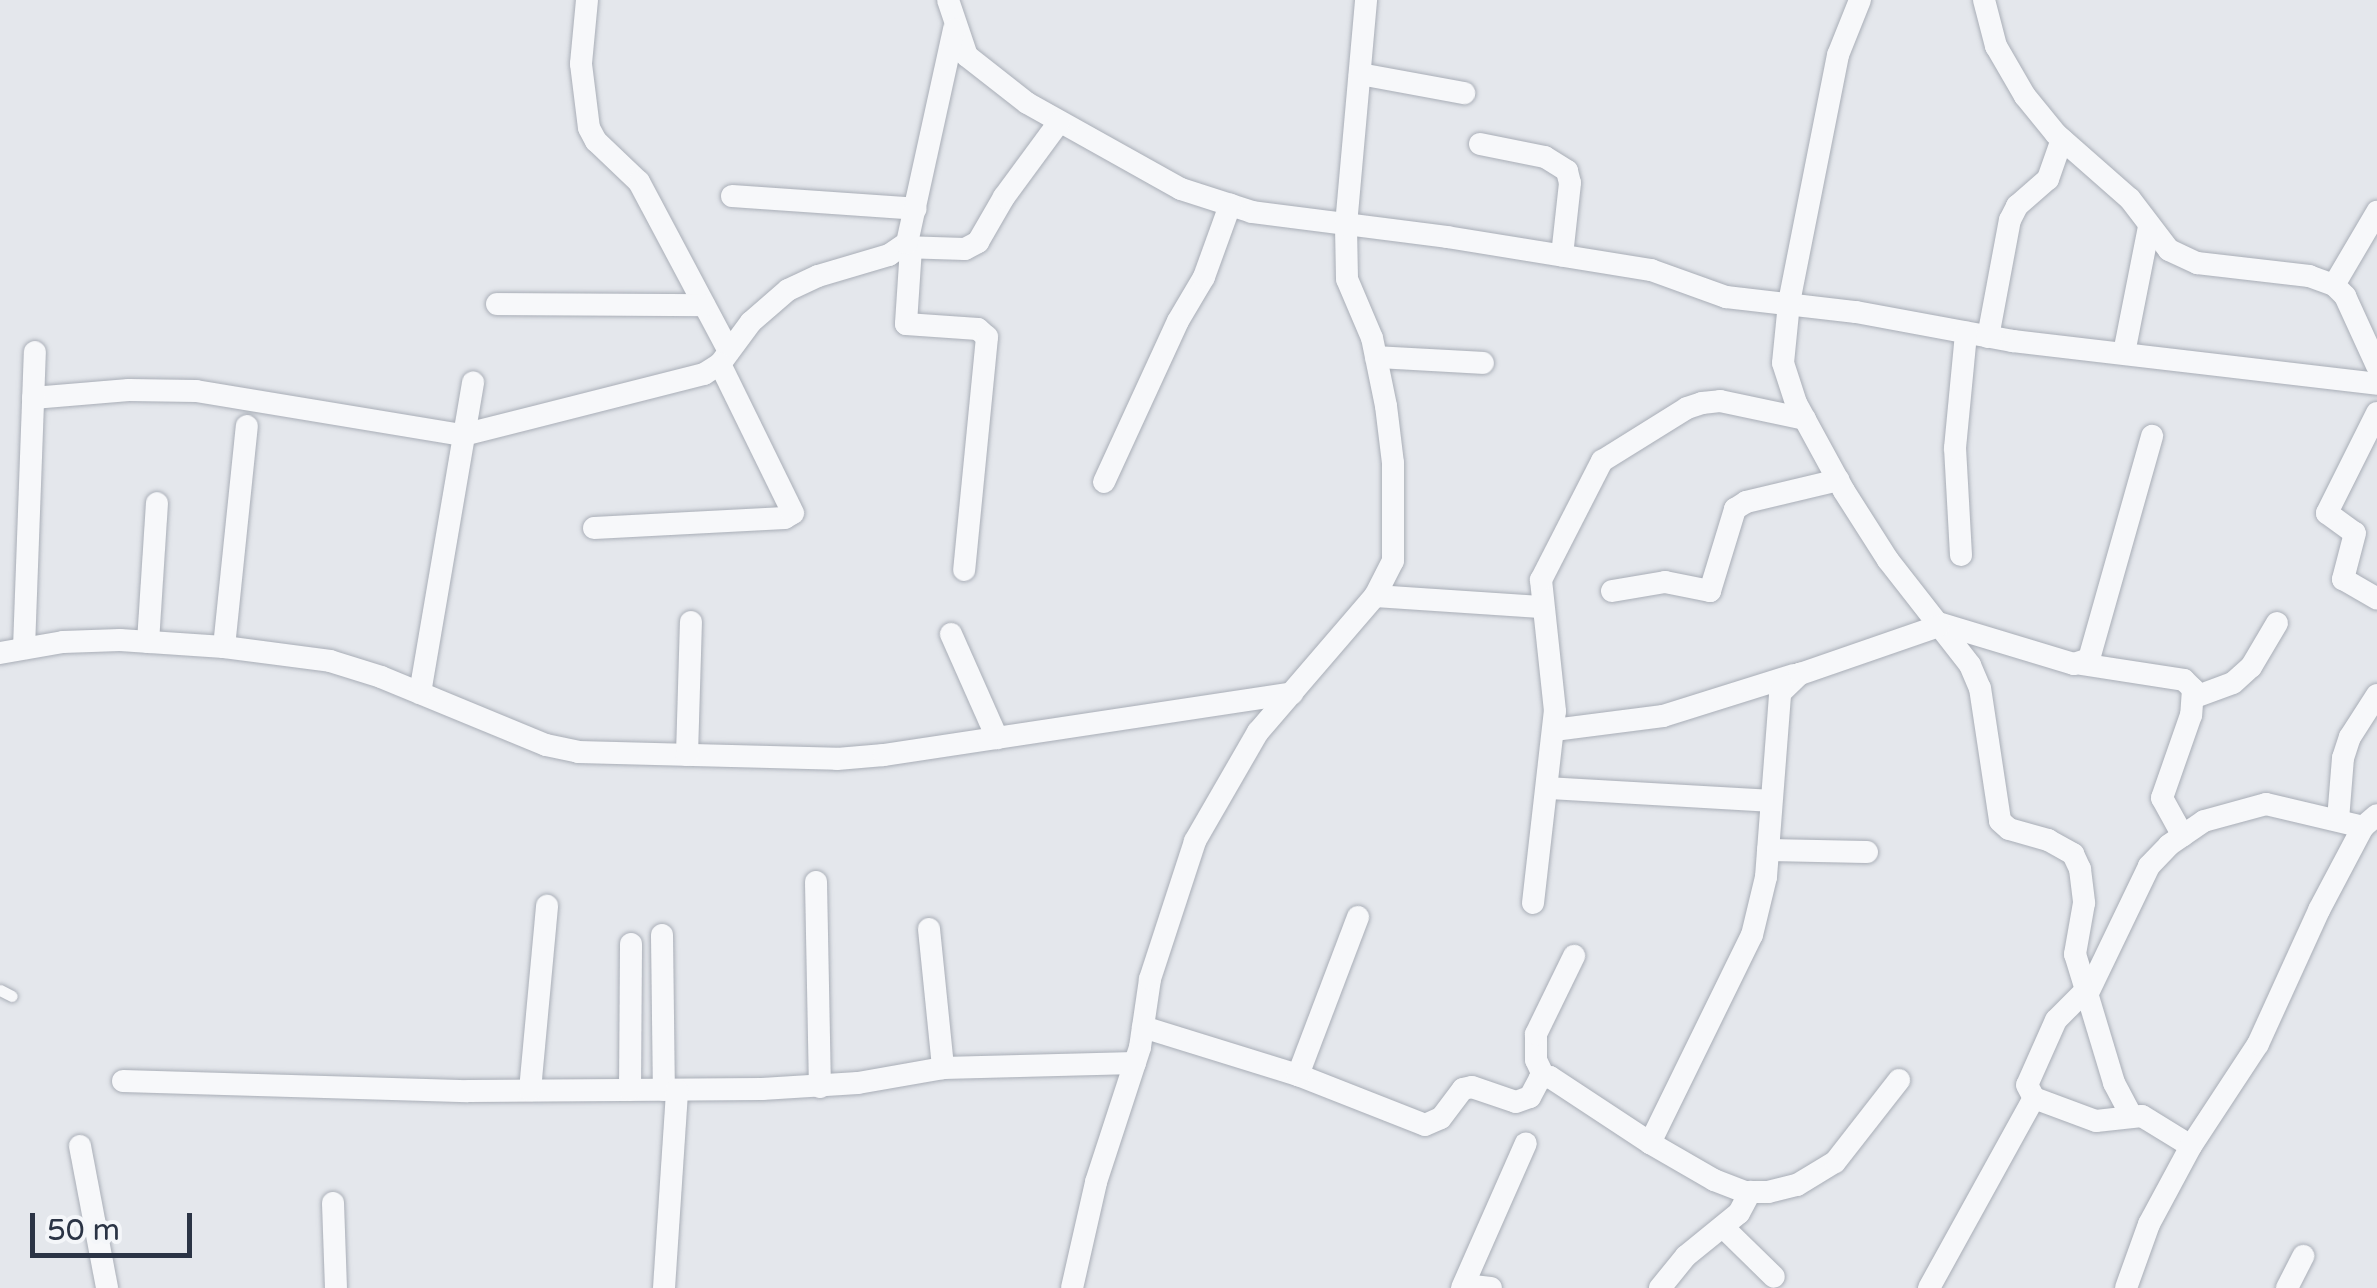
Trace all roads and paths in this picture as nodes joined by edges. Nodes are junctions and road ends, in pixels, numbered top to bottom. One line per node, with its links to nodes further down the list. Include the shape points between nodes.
1 (587, 0): 23 (street, via 581,64 589,128 638,182)
2 (949, 0): 6 (street)
3 (1366, 0): 7 (street)
4 (1860, 0): 21 (street, via 1838,55)
5 (1984, 0): 10 (street, via 2008,69)
6 (954, 25): 9 (street, via 967,56); 14 (street)
7 (1360, 74): 8 (street); 16 (street)
8 (1464, 93)
9 (1059, 122): 13 (street, via 1181,189); 18 (street, via 978,242 965,249)
10 (2062, 139): 17 (street, via 2130,199); 24 (street, via 2048,179 2010,220)
11 (1480, 144): 19 (street, via 1545,158 1567,171)
12 (732, 196): 14 (street)
13 (1230, 205): 16 (street); 39 (street, via 1204,278)
14 (916, 209): 18 (street)
15 (2377, 212): 20 (street)
16 (1346, 225): 19 (street); 27 (street, via 1347,279)
17 (2149, 227): 20 (street, via 2169,250 2197,264 2309,276); 26 (street)
18 (906, 248): 28 (street, via 788,290); 43 (street, via 906,324 978,329 987,336)
19 (1562, 256): 21 (street, via 1651,270 1726,297)
20 (2334, 285): 30 (street, via 2345,296)
21 (1789, 303): 24 (street); 34 (street, via 1783,363)
22 (497, 304): 23 (street)
23 (704, 305): 28 (street)
24 (1977, 335): 26 (street); 42 (street, via 1955,448)
25 (35, 352): 32 (street)
26 (2124, 353): 30 (street)
27 (1376, 356): 29 (street); 45 (street, via 1395,508 1393,561)
28 (724, 358): 36 (street, via 704,374); 41 (street, via 794,509 791,516)
29 (1484, 363)
30 (2376, 379)
31 (473, 382): 36 (street)
32 (33, 398): 36 (street, via 196,391); 54 (street)
33 (2377, 413): 46 (street, via 2328,513 2355,533 2343,579)
34 (1805, 419): 38 (street); 47 (street, via 1702,403 1614,450 1545,569)
35 (247, 426): 53 (street)
36 (463, 434): 59 (street)
37 (2152, 436): 56 (street, via 2094,649)
38 (1838, 480): 44 (street, via 1740,505 1710,591 1651,582); 50 (street)
39 (1104, 482)
40 (157, 503): 52 (street)
41 (594, 528)
42 (1962, 555)
43 (964, 570)
44 (1612, 591)
45 (1375, 596): 47 (street); 58 (street)
46 (2377, 600)
47 (1542, 607): 62 (street)
48 (691, 622): 64 (street)
49 (2277, 623): 61 (street, via 2251,668)
50 (1937, 624): 56 (street); 57 (street); 80 (street, via 1980,688 2000,820 2073,854 2080,869 2084,902 2075,954)
51 (951, 634): 63 (street)
52 (148, 642): 53 (street); 54 (street)
53 (224, 647): 59 (street, via 330,661)
54 (24, 648): 55 (street)
55 (0, 653)
56 (2081, 664): 61 (street, via 2184,680)
57 (1800, 674): 62 (street, via 1663,716); 66 (street, via 1787,683 1776,709)
58 (1292, 693): 63 (street); 81 (street, via 1258,732 1195,842 1166,923)
59 (420, 694): 64 (street, via 564,750)
60 (2377, 695): 67 (street, via 2343,758)
61 (2196, 697): 69 (street, via 2162,798)
62 (1554, 730): 65 (street)
63 (997, 738): 64 (street, via 837,759)
64 (687, 755)
65 (1548, 788): 66 (street); 73 (street)
66 (1771, 801): 70 (street)
67 (2338, 820): 68 (street); 69 (street, via 2266,804 2235,809)
68 (2369, 832): 97 (street, via 2258,1044)
69 (2183, 836): 80 (street, via 2149,866)
70 (1768, 850): 71 (street); 95 (street, via 1752,935)
71 (1867, 852)
72 (816, 882): 88 (street)
73 (1533, 903)
74 (547, 906): 89 (street)
75 (1358, 917): 84 (street)
76 (929, 929): 83 (street)
77 (662, 935): 91 (street)
78 (631, 944): 90 (street)
79 (1574, 956): 85 (street, via 1536,1034)
80 (2087, 992): 92 (street, via 2056,1020 2027,1085); 93 (street, via 2114,1083)
81 (1143, 1027): 82 (street); 84 (street)
82 (1134, 1063): 83 (street); 107 (street, via 1096,1182)
83 (943, 1068): 88 (street)
84 (1298, 1075): 85 (street, via 1425,1125 1441,1118 1464,1089 1516,1102 1530,1097)
85 (1544, 1076): 95 (street)
86 (123, 1080): 89 (street)
87 (1900, 1080): 98 (street, via 1836,1162 1797,1184)
88 (820, 1087): 91 (street)
89 (530, 1090): 90 (street)
90 (630, 1090): 91 (street)
91 (670, 1090): 106 (street)
92 (2034, 1098): 93 (street, via 2096,1122); 110 (street)
93 (2132, 1118): 97 (street, via 2142,1116)
94 (1526, 1143): 103 (street)
95 (1650, 1144): 98 (street)
96 (80, 1146): 104 (street)
97 (2191, 1146): 111 (street, via 2149,1224)
98 (1750, 1192): 100 (street)
99 (333, 1203): 105 (street)
100 (1723, 1228): 102 (street); 109 (street, via 1686,1256)
101 (2303, 1256): 112 (street)
102 (1774, 1276)
103 (1463, 1287): 108 (street)
104 (106, 1288)
105 (336, 1288)
106 (664, 1288)
107 (1072, 1288)
108 (1491, 1288)
109 (1660, 1288)
110 (1929, 1288)
111 (2126, 1288)
112 (2286, 1288)

